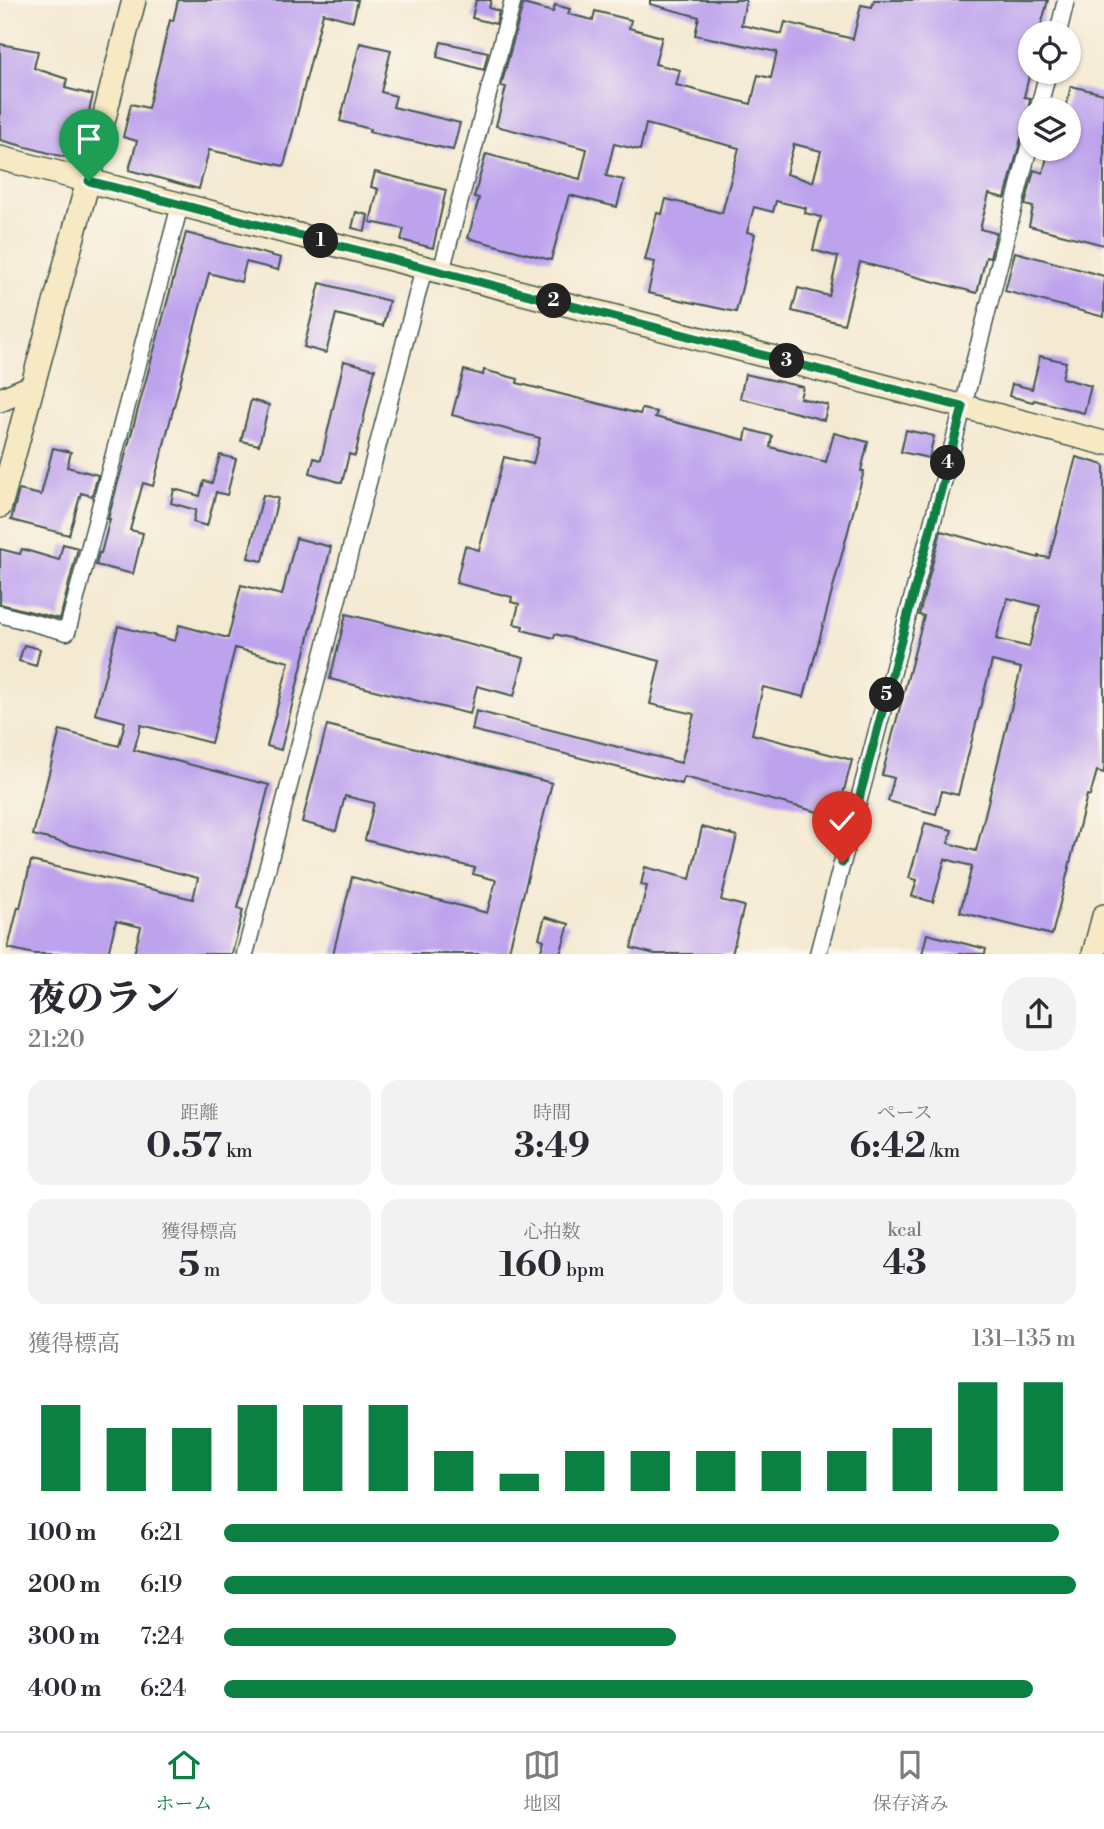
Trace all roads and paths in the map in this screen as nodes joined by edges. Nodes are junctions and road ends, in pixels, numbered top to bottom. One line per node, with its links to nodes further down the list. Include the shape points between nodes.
1 (134, 0): 7 (street)
2 (513, 0): 9 (street)
3 (1066, 0): 4 (street)
4 (1061, 21)
5 (0, 158): 7 (street)
6 (1025, 161): 12 (street)
7 (89, 181): 8 (street); 10 (street)
8 (180, 205): 9 (street); 15 (street, via 67,632)
9 (433, 270): 12 (street); 17 (street)
10 (31, 387): 11 (street); 14 (street)
11 (0, 400)
12 (963, 407): 13 (street); 18 (street)
13 (1104, 443)
14 (0, 506)
15 (0, 614)
16 (1104, 916): 19 (street)
17 (245, 954)
18 (818, 954)
19 (1094, 954)

